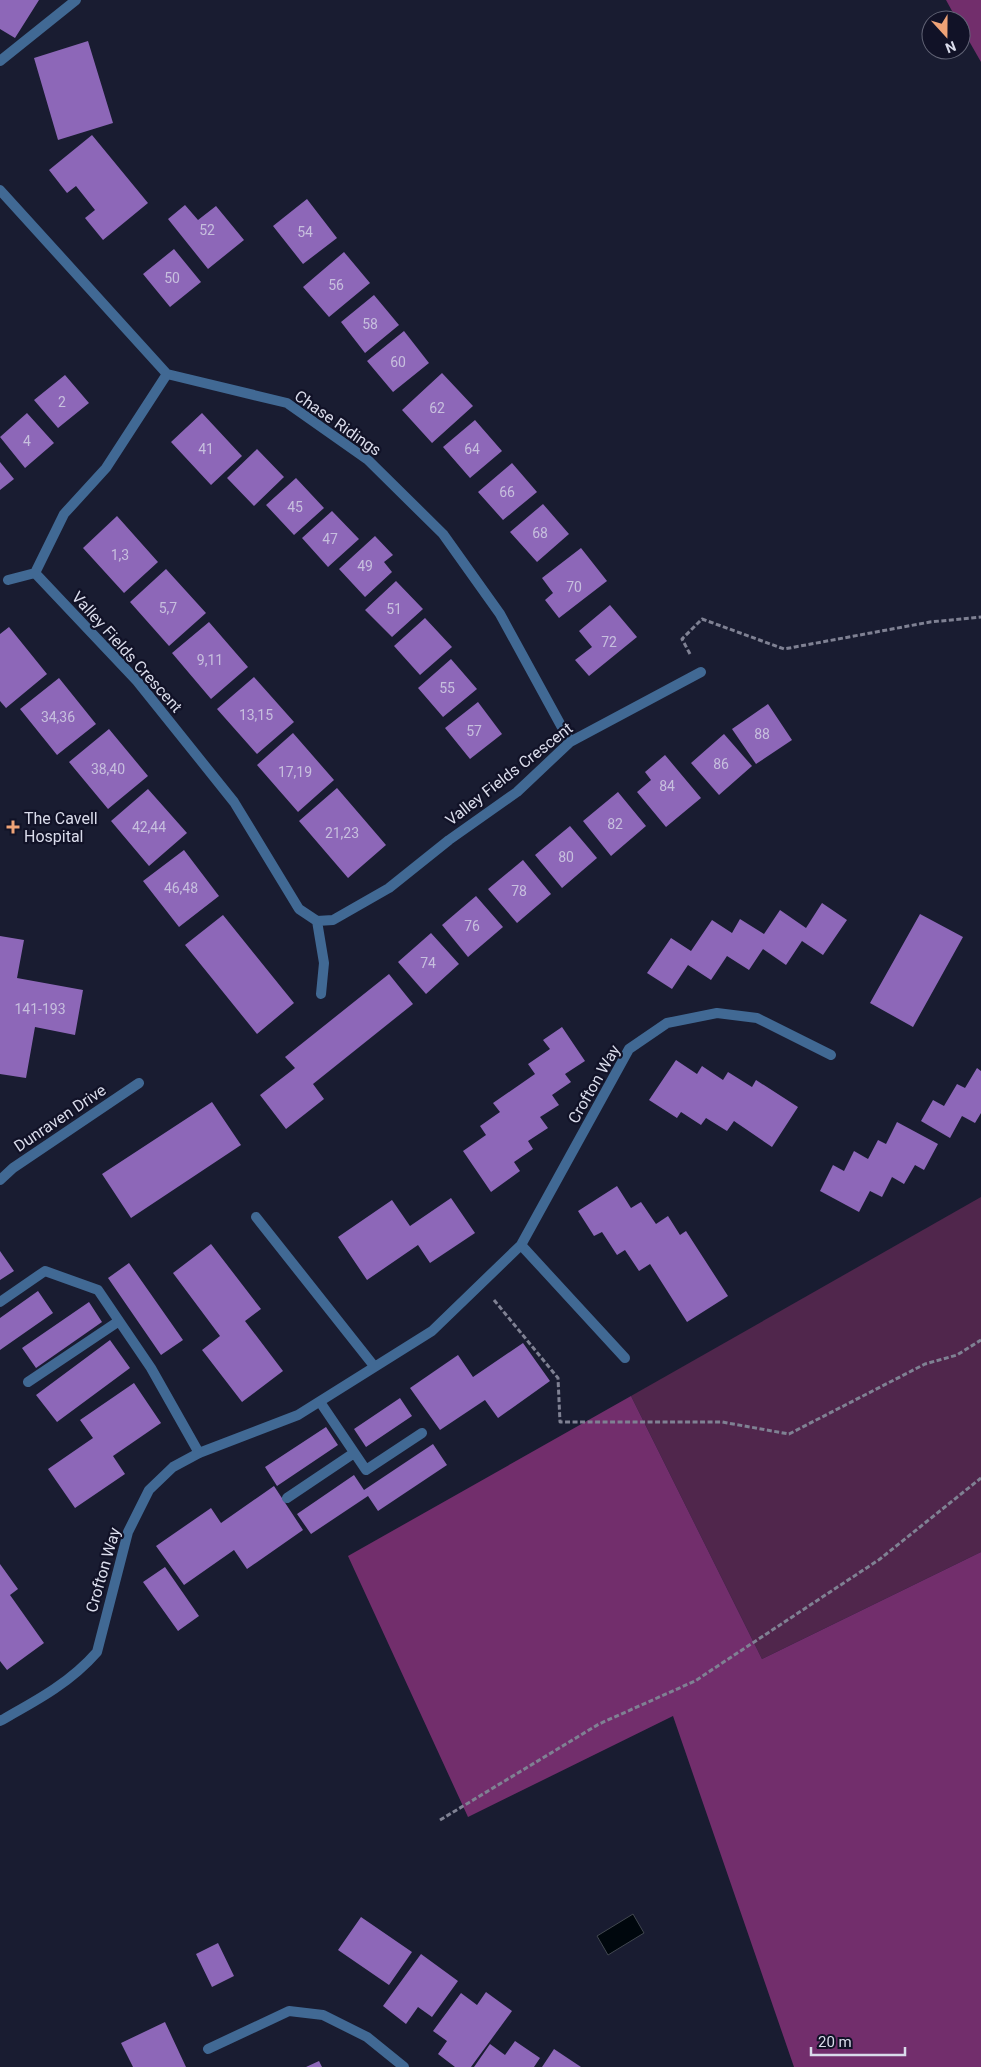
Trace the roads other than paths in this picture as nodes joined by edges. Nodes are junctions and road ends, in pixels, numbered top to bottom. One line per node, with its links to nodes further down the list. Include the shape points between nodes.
1 (76, 0): 2 (street)
2 (0, 61)
3 (0, 190): 4 (street)
4 (167, 374): 5 (street, via 106,468 64,514); 8 (street, Chase Ridings, via 287,403 368,460 443,534 500,614)
5 (35, 573): 6 (street); 9 (street, Valley Fields Crescent, via 143,688 234,802 299,909)
6 (8, 580)
7 (700, 672): 8 (street, Valley Fields Crescent)
8 (570, 742): 9 (street, Valley Fields Crescent, via 516,792 390,888 334,920)
9 (317, 921): 10 (street, via 324,963)
10 (321, 994)
11 (831, 1055): 15 (street, Crofton Way, via 757,1018 717,1013 667,1023 629,1049)
12 (139, 1083): 13 (street, Dunraven Drive)
13 (0, 1180)
14 (256, 1217): 19 (street)
15 (520, 1245): 18 (street); 19 (street, Crofton Way, via 432,1331)
16 (0, 1302): 17 (street, via 45,1271 98,1290)
17 (119, 1321): 20 (street); 23 (street, via 151,1368)
18 (625, 1358)
19 (374, 1366): 21 (street, Crofton Way)
20 (28, 1382)
21 (320, 1402): 23 (street, Crofton Way, via 298,1415); 24 (street)
22 (422, 1433): 24 (street, via 366,1470)
23 (199, 1453): 26 (street, Crofton Way, via 173,1466 149,1490 128,1532 97,1652 60,1687)
24 (354, 1453): 25 (street)
25 (287, 1498)
26 (0, 1721)
27 (208, 2050): 28 (street, via 289,2011 323,2014 367,2037)
28 (404, 2067)

